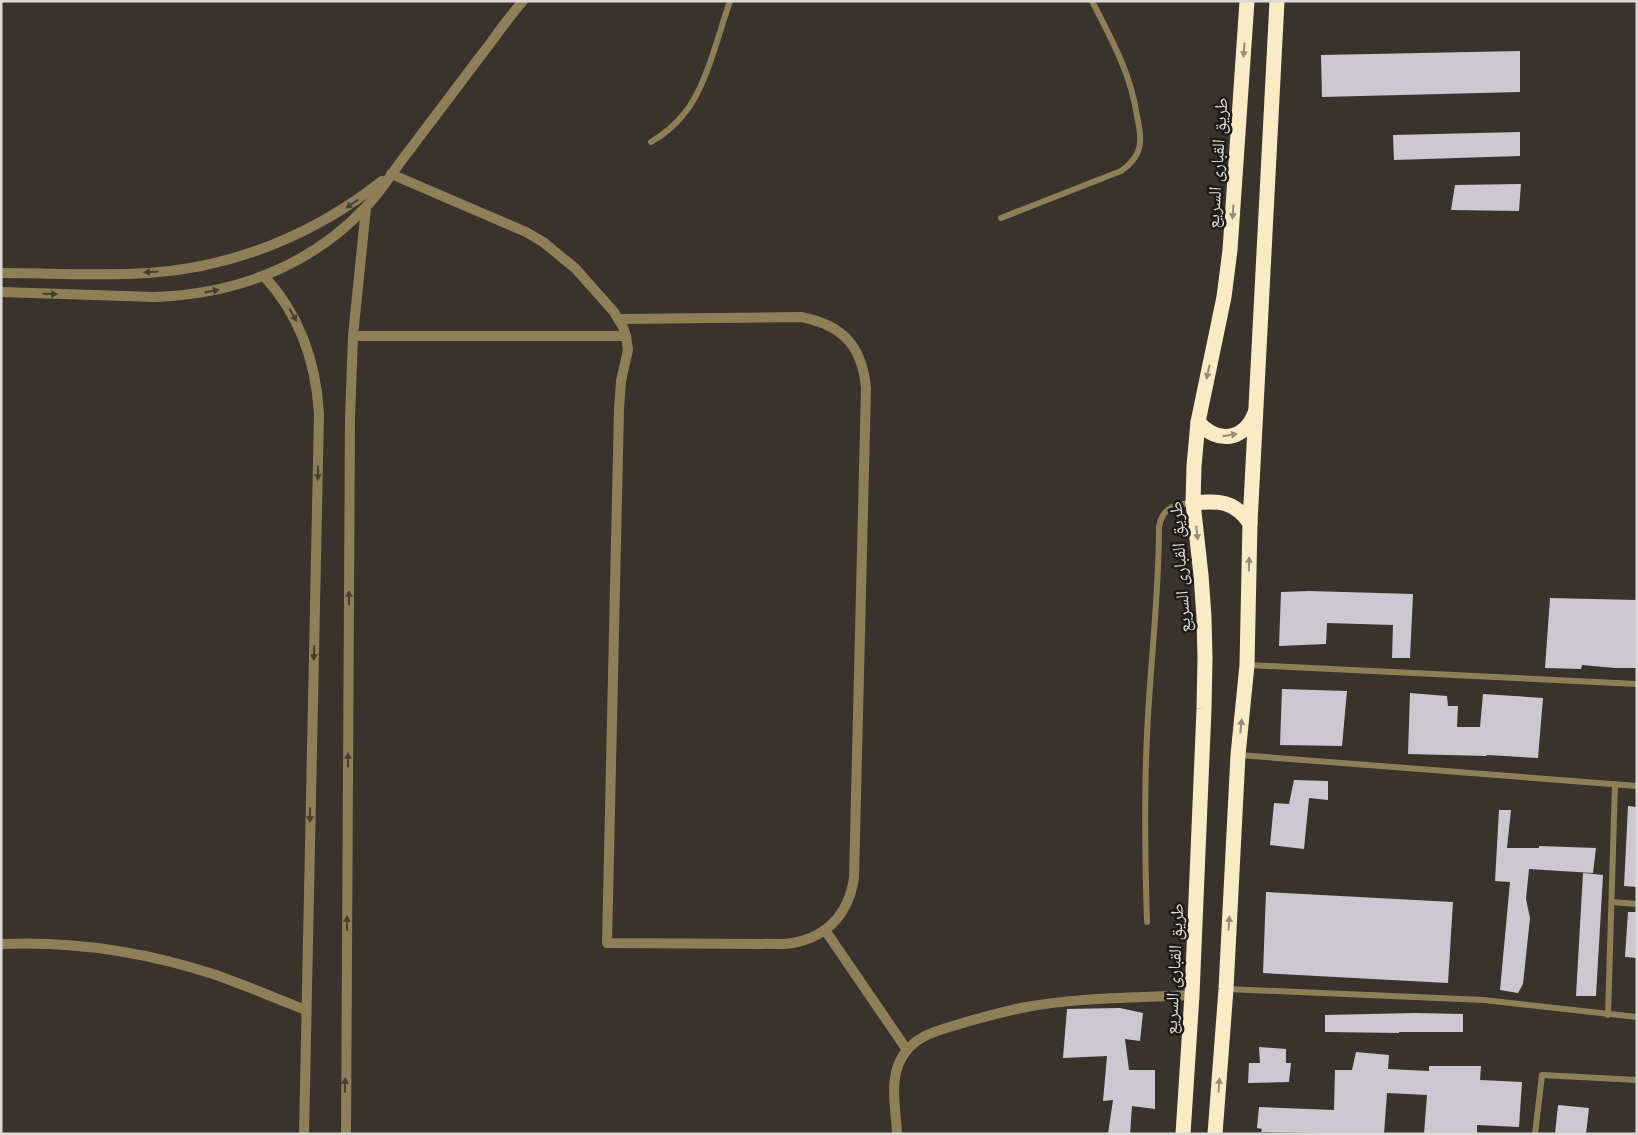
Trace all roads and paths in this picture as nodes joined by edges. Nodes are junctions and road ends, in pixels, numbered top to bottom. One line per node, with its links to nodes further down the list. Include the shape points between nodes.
1 (524, 1): 7 (street)
2 (730, 1): 6 (lane, via 693,102 674,125)
3 (1092, 1): 9 (lane, via 1120,56 1132,90 1140,135 1138,152 1121,171)
4 (1247, 1): 17 (highway, طريق القبارى السريع, one-way to 17, via 1230,250 1224,297)
5 (1276, 1): 16 (highway)
6 (651, 142)
7 (391, 174): 8 (street); 10 (street, one-way to 10, via 308,230 215,263 150,272); 13 (street, via 507,223 543,242 575,268)
8 (366, 208): 11 (street, via 318,247); 14 (street)
9 (1001, 218)
10 (1, 273)
11 (264, 276): 12 (street, one-way to 11, via 177,296 222,290); 32 (street, one-way to 32, via 287,305 305,339 318,394)
12 (1, 292)
13 (619, 319): 15 (street); 28 (street, via 801,317 818,320 848,339 864,370 854,878 848,902)
14 (354, 336): 15 (street); 38 (street, one-way to 14, via 350,428)
15 (626, 336): 28 (street, via 628,350 619,409 607,943 785,944 802,941)
16 (1256, 412): 17 (highway, one-way to 16, via 1205,430 1225,437 1245,430); 19 (highway)
17 (1198, 422): 18 (highway, طريق القبارى السريع)
18 (1194, 503): 19 (highway, via 1212,501 1230,505); 27 (lane, via 1167,509 1159,527 1146,762); 31 (highway, طريق القبارى السريع, one-way to 31, via 1205,658)
19 (1250, 523): 20 (highway, one-way to 19)
20 (1247, 665): 21 (lane); 22 (highway, one-way to 20)
21 (1637, 684)
22 (1238, 755): 23 (lane); 30 (highway, one-way to 22)
23 (1615, 784): 24 (lane); 25 (lane)
24 (1637, 786)
25 (1612, 902): 26 (lane); 33 (lane)
26 (1637, 904)
27 (1147, 922)
28 (826, 930): 35 (street)
29 (1, 944): 32 (street, via 77,946 180,964)
30 (1226, 989): 33 (lane, via 1484,1000); 41 (highway, one-way to 30)
31 (1192, 995): 35 (street, via 1022,1008 929,1034); 40 (highway, طريق القبارى السريع)
32 (306, 1010): 37 (street)
33 (1608, 1014): 34 (lane)
34 (1637, 1017)
35 (907, 1050): 39 (street, via 895,1074)
36 (1637, 1080): 42 (lane, via 1542,1075)
37 (304, 1134)
38 (346, 1134)
39 (897, 1134)
40 (1183, 1134)
41 (1215, 1134)
42 (1536, 1134)

